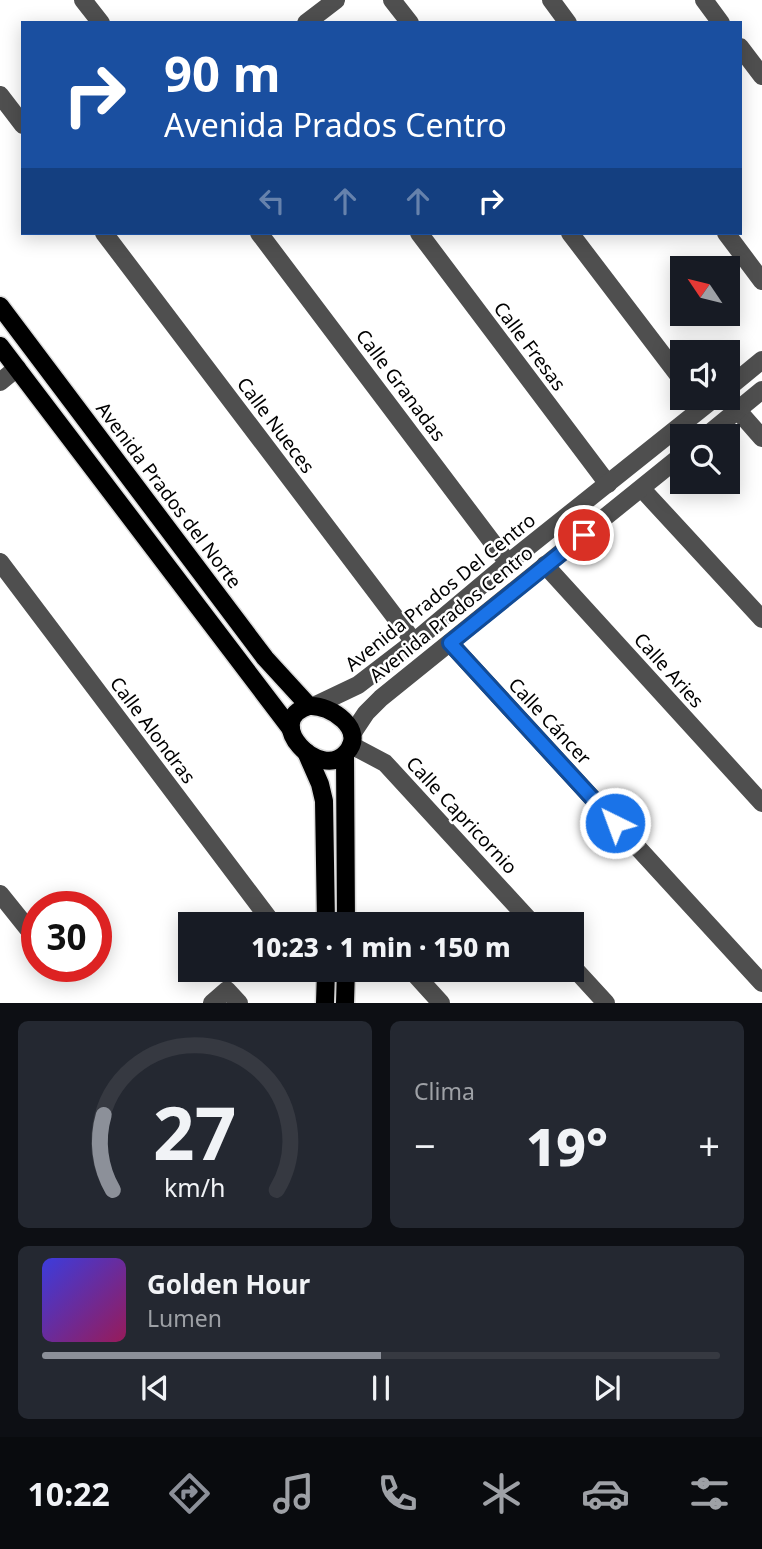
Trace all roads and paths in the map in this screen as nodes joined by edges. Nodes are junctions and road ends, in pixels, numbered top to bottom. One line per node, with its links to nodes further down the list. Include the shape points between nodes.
1 (83, 0): 6 (street)
2 (336, 0): 7 (street)
3 (392, 0): 8 (street)
4 (551, 0): 9 (street)
5 (704, 0): 10 (street)
6 (99, 21)
7 (309, 21)
8 (408, 21)
9 (567, 21)
10 (720, 21)
11 (742, 50): 12 (street)
12 (762, 76)
13 (0, 95): 14 (street)
14 (21, 122)
15 (106, 235): 42 (street, Calle Nueces)
16 (261, 235): 39 (street, Calle Granadas)
17 (421, 235): 36 (street, Calle Fresas)
18 (572, 235): 24 (street)
19 (728, 235): 20 (street)
20 (762, 281)
21 (0, 307): 44 (main road, Avenida Prados del Norte, via 265,658)
22 (0, 346): 25 (main road)
23 (762, 360): 26 (street)
24 (670, 364)
25 (17, 368): 27 (street); 45 (main road)
26 (740, 378)
27 (0, 382)
28 (762, 390): 29 (street)
29 (740, 400)
30 (693, 410): 36 (street, Avenida Prados Del Centro)
31 (726, 410): 33 (street)
32 (736, 410): 34 (street)
33 (715, 424)
34 (762, 438)
35 (670, 465): 37 (street, Avenida Prados Centro)
36 (608, 484): 39 (street, Avenida Prados Del Centro)
37 (642, 489): 40 (street, Avenida Prados Centro); 41 (street)
38 (0, 562): 50 (street, Calle Alondras)
39 (508, 563): 42 (street, Avenida Prados Del Centro)
40 (545, 565): 43 (street, Avenida Prados Centro); 48 (street, Calle Aries)
41 (762, 619)
42 (414, 642): 44 (street, Avenida Prados Del Centro, via 358,685)
43 (450, 643): 46 (street, Avenida Prados Centro, via 366,713); 59 (street, Calle Cáncer)
44 (312, 705): 45 (main road, via 295,714); 46 (main road, via 332,710 341,718)
45 (291, 729): 47 (main road)
46 (350, 745): 47 (main road, via 326,760); 52 (main road); 53 (street, Calle Capricornio, via 385,763)
47 (306, 752): 51 (main road, via 324,801)
48 (762, 803)
49 (0, 894): 54 (street)
50 (264, 912)
51 (326, 912)
52 (346, 912)
53 (522, 912)
54 (21, 920)
55 (584, 979): 65 (street)
56 (326, 982): 62 (main road)
57 (346, 982): 63 (main road)
58 (422, 982): 64 (street)
59 (762, 983)
60 (233, 996): 61 (street)
61 (212, 1003)
62 (325, 1003)
63 (345, 1003)
64 (441, 1003)
65 (606, 1003)

